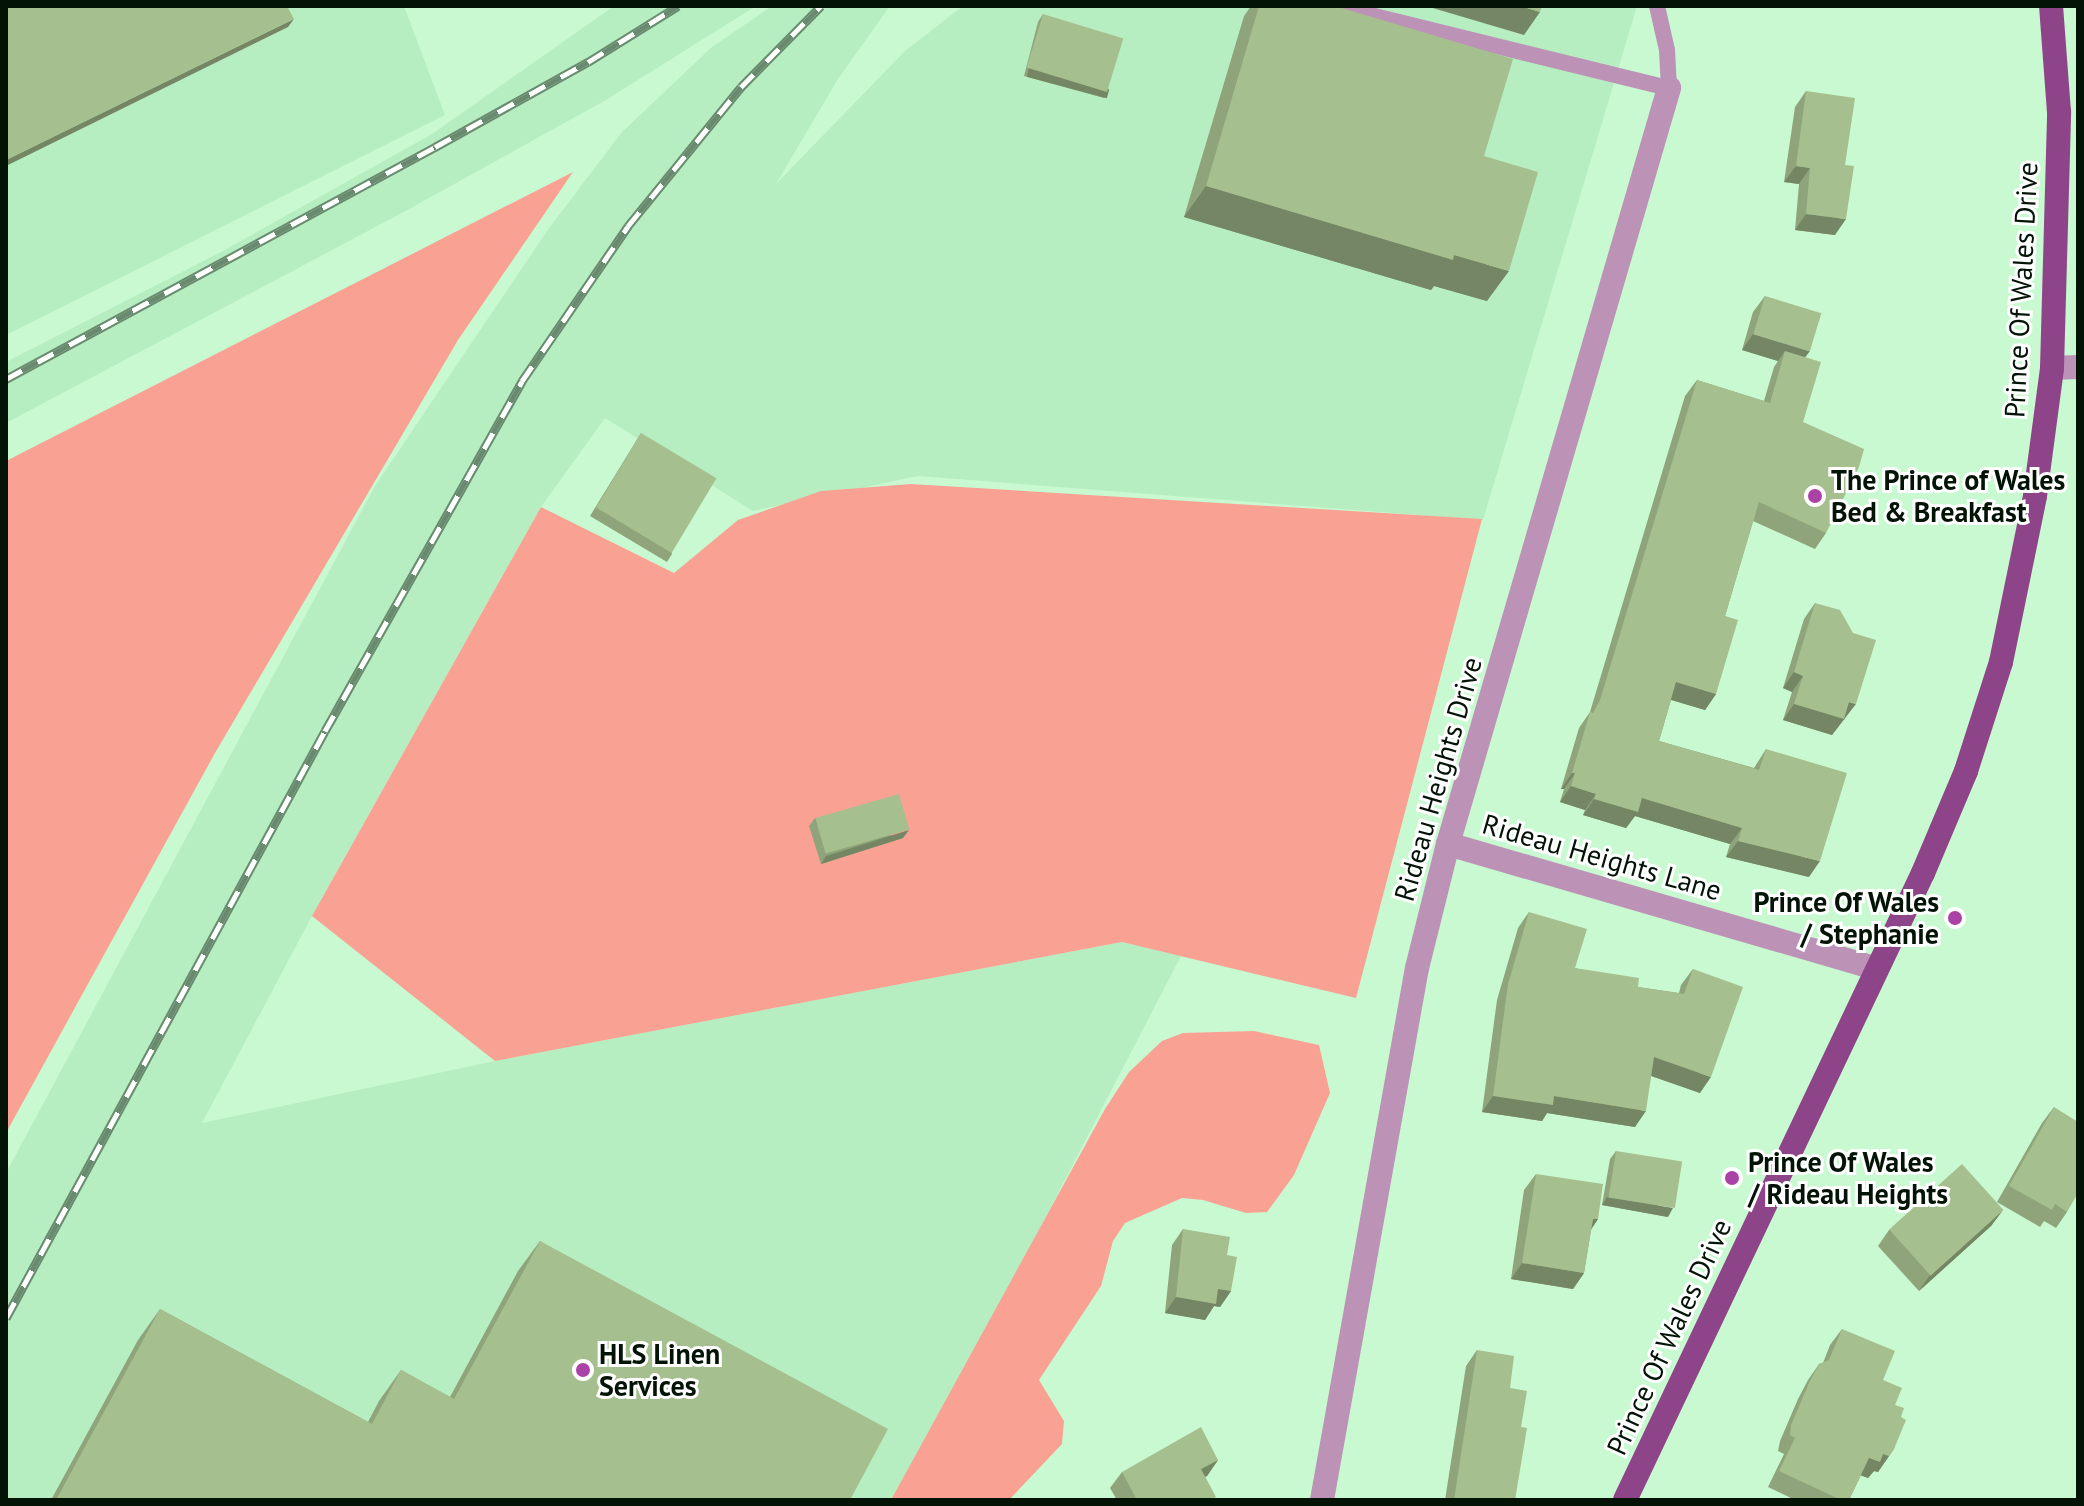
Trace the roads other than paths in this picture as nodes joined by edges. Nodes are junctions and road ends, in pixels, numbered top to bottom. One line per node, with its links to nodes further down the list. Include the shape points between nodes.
1 (1334, 6): 4 (lane)
2 (1657, 6): 4 (lane)
3 (2051, 6): 6 (main road, Prince Of Wales Drive, via 2059,112)
4 (1669, 88): 7 (street, Rideau Heights Drive)
5 (2078, 367): 6 (street)
6 (2052, 368): 8 (main road, Prince Of Wales Drive, via 2035,496 2001,662 1966,771)
7 (1448, 844): 8 (street, Rideau Heights Lane); 9 (street, Rideau Heights Drive, via 1417,968)
8 (1876, 968): 10 (main road, Prince Of Wales Drive)
9 (1322, 1500)
10 (1625, 1500)

